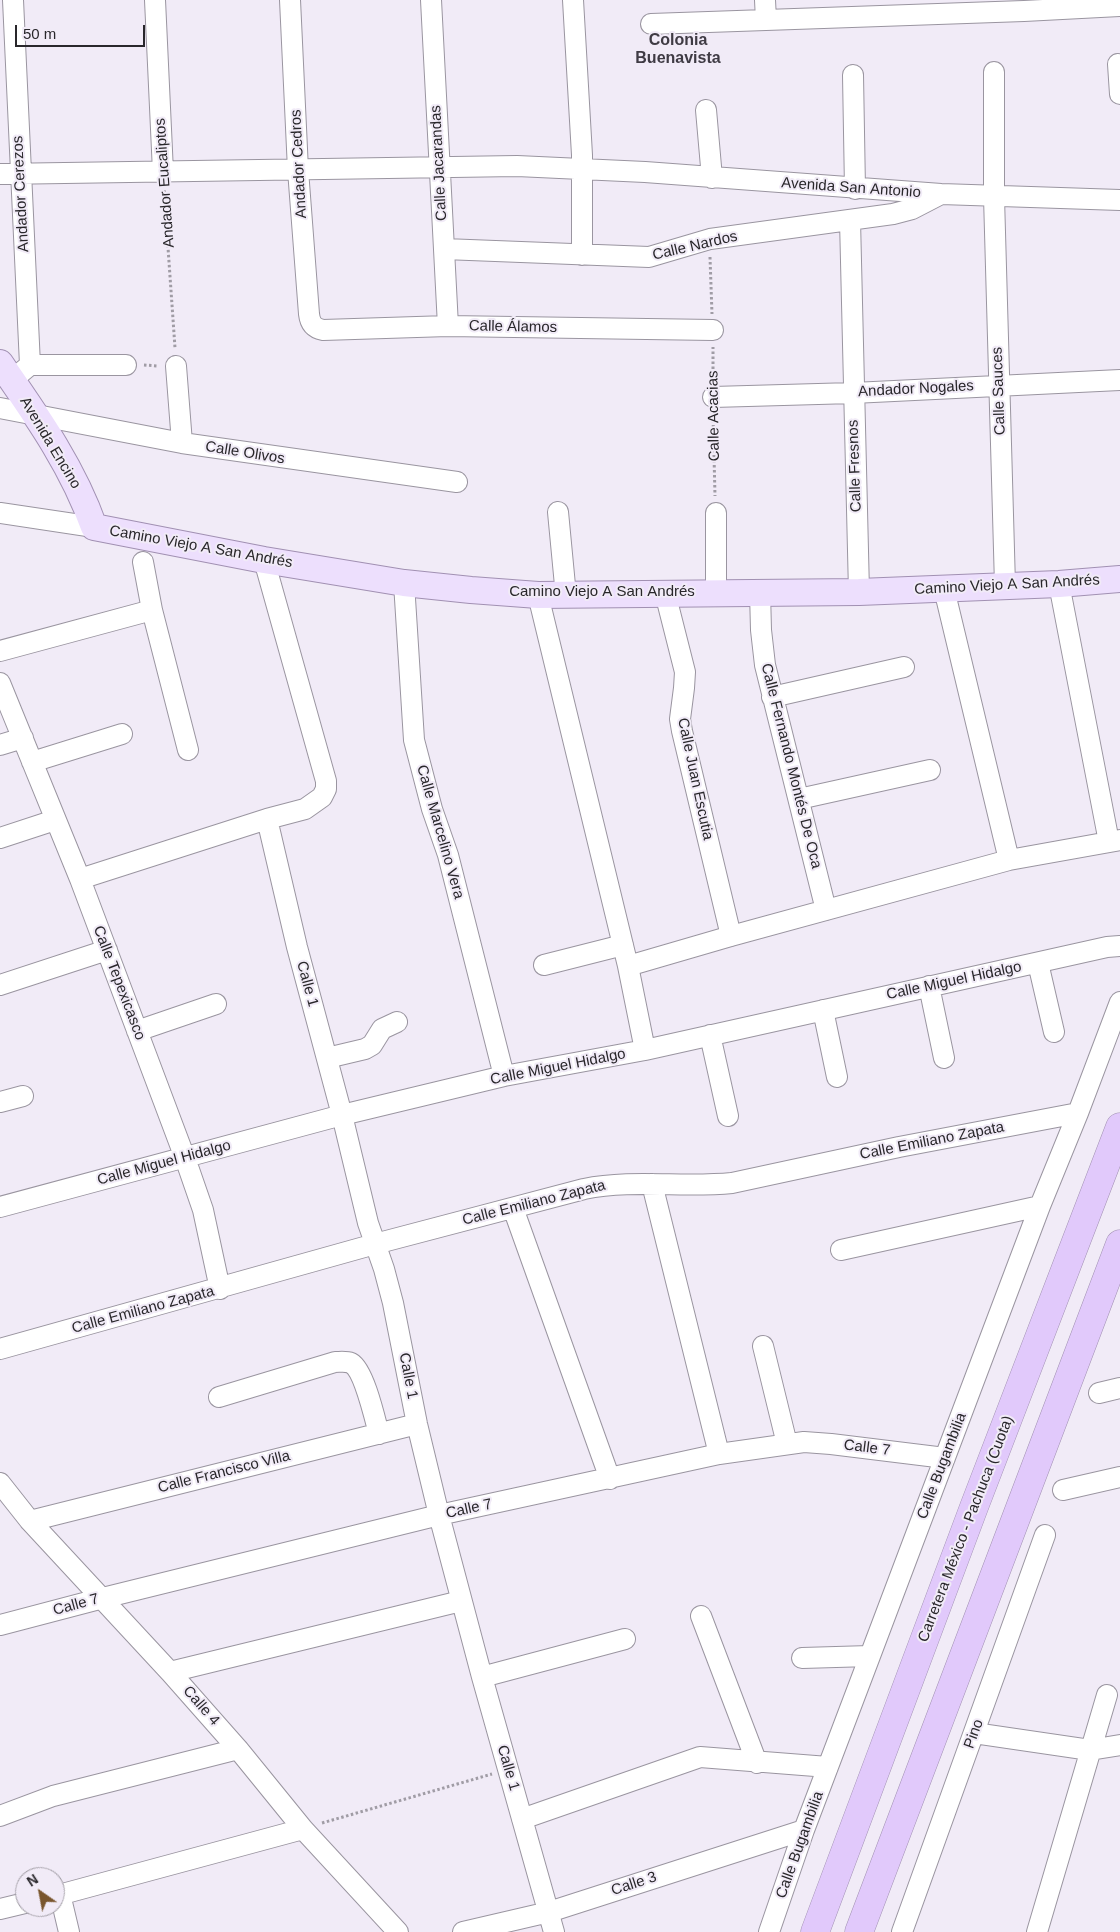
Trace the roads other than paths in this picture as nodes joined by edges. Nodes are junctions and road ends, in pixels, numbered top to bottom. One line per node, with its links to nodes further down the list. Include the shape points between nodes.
1 (13, 0): 21 (street, Andador Cerezos)
2 (155, 0): 19 (street, Andador Eucaliptos)
3 (290, 0): 18 (street, Andador Cedros)
4 (431, 0): 16 (street, Calle Jacarandas)
5 (573, 0): 17 (street)
6 (765, 0): 9 (street)
7 (1020, 6): 8 (street); 9 (street)
8 (1120, 6)
9 (766, 20): 10 (street)
10 (651, 24)
11 (1118, 64): 14 (street)
12 (994, 72): 25 (street, Calle Sauces)
13 (854, 75): 23 (street)
14 (1120, 94)
15 (706, 110): 22 (street)
16 (438, 166): 17 (street, Avenida San Antonio); 18 (street, Avenida San Antonio); 28 (street, Calle Jacarandas)
17 (582, 169): 22 (street, Avenida San Antonio); 29 (street)
18 (298, 170): 19 (street); 30 (street, Andador Cedros, via 308,314)
19 (163, 172): 21 (street)
20 (0, 174): 21 (street)
21 (20, 174): 35 (street, Andador Cerezos)
22 (712, 178): 23 (street, Avenida San Antonio)
23 (854, 189): 24 (street, Avenida San Antonio)
24 (941, 194): 25 (street, Avenida San Antonio); 27 (street, Calle Nardos, via 912,209)
25 (994, 197): 26 (street, Avenida San Antonio); 37 (street, Calle Sauces)
26 (1120, 200)
27 (850, 220): 29 (street, Calle Nardos, via 710,239 649,257); 38 (street, Calle Fresnos)
28 (444, 249): 29 (street, Calle Nardos); 31 (street, Calle Jacarandas)
29 (582, 255)
30 (313, 326): 31 (street, Calle Álamos, via 323,330)
31 (448, 326): 32 (street, Calle Álamos)
32 (713, 330)
33 (126, 364): 35 (street)
34 (176, 366): 42 (street)
35 (14, 369): 41 (main road, Avenida Encino)
36 (1120, 380): 37 (street, Andador Nogales)
37 (998, 385): 38 (street, Andador Nogales); 53 (street, Calle Sauces)
38 (853, 393): 39 (street, Andador Nogales); 57 (street, Calle Fresnos)
39 (713, 397)
40 (0, 408): 41 (street, Calle Olivos)
41 (35, 414): 42 (street, Calle Olivos); 47 (main road, Avenida Encino, via 65,463)
42 (182, 443): 43 (street, Calle Olivos)
43 (457, 482)
44 (558, 512): 60 (street)
45 (0, 513): 47 (street, Camino Viejo A San Andrés)
46 (716, 513): 55 (street)
47 (94, 527): 48 (main road, Camino Viejo A San Andrés)
48 (264, 560): 51 (main road, Camino Viejo A San Andrés); 73 (street, via 326,781 322,797 306,809)
49 (142, 562): 61 (street)
50 (1120, 579): 52 (main road, Camino Viejo A San Andrés)
51 (404, 583): 59 (main road, Camino Viejo A San Andrés); 99 (street, Calle Marcelino Vera, via 414,740 448,856)
52 (1060, 584): 53 (main road, Camino Viejo A San Andrés); 76 (street)
53 (1005, 585): 54 (main road, Camino Viejo A San Andrés)
54 (944, 589): 57 (main road, Camino Viejo A San Andrés); 77 (street)
55 (716, 592): 56 (main road, Camino Viejo A San Andrés); 58 (main road, Camino Viejo A San Andrés)
56 (760, 592): 57 (main road, Camino Viejo A San Andrés); 65 (street, Calle Fernando Montés De Oca, via 765,665)
57 (859, 592)
58 (664, 593): 60 (main road, Camino Viejo A San Andrés); 80 (street, Calle Juan Escutia, via 685,672 680,720 682,731)
59 (538, 595): 60 (main road, Camino Viejo A San Andrés); 81 (street)
60 (566, 596)
61 (152, 610): 62 (street); 69 (street)
62 (0, 651)
63 (904, 667): 65 (street)
64 (0, 683): 67 (street, Calle Tepexicasco)
65 (772, 697): 72 (street, Calle Fernando Montés De Oca)
66 (122, 734): 70 (street)
67 (23, 738): 68 (street); 70 (street, Calle Tepexicasco)
68 (0, 745)
69 (188, 750)
70 (32, 762): 74 (street, Calle Tepexicasco)
71 (930, 770): 72 (street)
72 (799, 799): 79 (street, Calle Fernando Montés De Oca)
73 (267, 819): 78 (street); 97 (street, Calle 1)
74 (55, 820): 75 (street); 78 (street, Calle Tepexicasco)
75 (0, 838)
76 (1114, 841): 77 (street)
77 (1009, 860): 79 (street)
78 (80, 879): 83 (street, Calle Tepexicasco)
79 (826, 910): 80 (street)
80 (731, 936): 86 (street)
81 (623, 945): 85 (street); 86 (street)
82 (1120, 946): 84 (street, Calle Miguel Hidalgo)
83 (107, 950): 87 (street); 93 (street, Calle Tepexicasco)
84 (1038, 963): 88 (street, Calle Miguel Hidalgo); 94 (street)
85 (544, 965)
86 (628, 966): 96 (street)
87 (0, 985)
88 (929, 986): 91 (street, Calle Miguel Hidalgo); 98 (street)
89 (1120, 1002): 103 (street, Calle Bugambilia)
90 (216, 1004): 93 (street)
91 (823, 1010): 95 (street, Calle Miguel Hidalgo); 100 (street)
92 (397, 1022): 97 (street, via 382,1029 372,1045)
93 (137, 1031): 107 (street, Calle Tepexicasco)
94 (1054, 1032)
95 (710, 1035): 96 (street, Calle Miguel Hidalgo); 105 (street)
96 (645, 1050): 99 (street, Calle Miguel Hidalgo)
97 (327, 1058): 104 (street, Calle 1)
98 (944, 1058)
99 (504, 1076): 104 (street, Calle Miguel Hidalgo)
100 (836, 1077)
101 (23, 1096): 102 (street)
102 (0, 1102)
103 (1078, 1113): 108 (street, Calle Emiliano Zapata, via 732,1183 708,1186); 109 (street, Calle Bugambilia)
104 (342, 1115): 107 (street, Calle Miguel Hidalgo); 112 (street, Calle 1)
105 (728, 1116)
106 (1120, 1127): 163 (highway, Carretera México - Pachuca (Cuota))
107 (185, 1158): 110 (street, Calle Miguel Hidalgo); 115 (street, Calle Tepexicasco, via 203,1210)
108 (652, 1184): 111 (street, Calle Emiliano Zapata, via 608,1184 584,1188); 124 (street)
109 (1040, 1206): 114 (street); 125 (street, Calle Bugambilia)
110 (0, 1207)
111 (513, 1208): 112 (street, Calle Emiliano Zapata); 127 (street)
112 (375, 1244): 115 (street, Calle Emiliano Zapata); 121 (street, Calle 1, via 393,1304)
113 (1120, 1244): 164 (highway)
114 (841, 1250)
115 (220, 1289): 117 (street, Calle Emiliano Zapata)
116 (763, 1346): 123 (street)
117 (0, 1349)
118 (1120, 1388): 119 (street)
119 (1099, 1393)
120 (219, 1397): 122 (street, via 335,1362 352,1363 360,1374)
121 (417, 1424): 122 (street, Calle Francisco Villa); 130 (street, Calle 1)
122 (379, 1434): 131 (street, Calle Francisco Villa)
123 (787, 1444): 124 (street, Calle 7); 125 (street, Calle 7, via 831,1444)
124 (719, 1454): 127 (street, Calle 7)
125 (945, 1458): 138 (street, Calle Bugambilia)
126 (1120, 1476): 129 (street)
127 (610, 1479): 130 (street, Calle 7)
128 (0, 1483): 131 (street, Calle 4)
129 (1063, 1490)
130 (440, 1515): 133 (street, Calle 7); 134 (street, Calle 1)
131 (30, 1521): 133 (street, Calle 4)
132 (1045, 1535): 143 (street, Pino)
133 (103, 1598): 136 (street, Calle 7); 140 (street, Calle 4)
134 (461, 1601): 140 (street); 141 (street, Calle 1)
135 (701, 1616): 147 (street)
136 (0, 1625)
137 (625, 1640): 141 (street)
138 (870, 1656): 139 (street); 148 (street, Calle Bugambilia)
139 (802, 1658)
140 (170, 1672): 145 (street, Calle 4)
141 (482, 1677): 150 (street, Calle 1)
142 (1107, 1695): 146 (street)
143 (974, 1733): 146 (street); 165 (street, Pino)
144 (1120, 1745): 146 (street)
145 (238, 1749): 149 (street, via 53,1796); 151 (street, Calle 4)
146 (1090, 1750): 166 (street)
147 (757, 1763): 148 (street); 150 (street, via 700,1757)
148 (828, 1767): 152 (street, Calle Bugambilia)
149 (0, 1816)
150 (522, 1819): 156 (street, Calle 1)
151 (303, 1829): 153 (street); 159 (street, Calle 4)
152 (804, 1830): 156 (street, Calle 3); 162 (street, Calle Bugambilia)
153 (65, 1893)
154 (15, 1905): 155 (street)
155 (0, 1909)
156 (549, 1912): 160 (street, Calle 3); 161 (street, Calle 1)
157 (65, 1917): 158 (street)
158 (69, 1932)
159 (398, 1932)
160 (463, 1932)
161 (554, 1932)
162 (768, 1932)
163 (815, 1932)
164 (859, 1932)
165 (902, 1932)
166 (1037, 1932)

